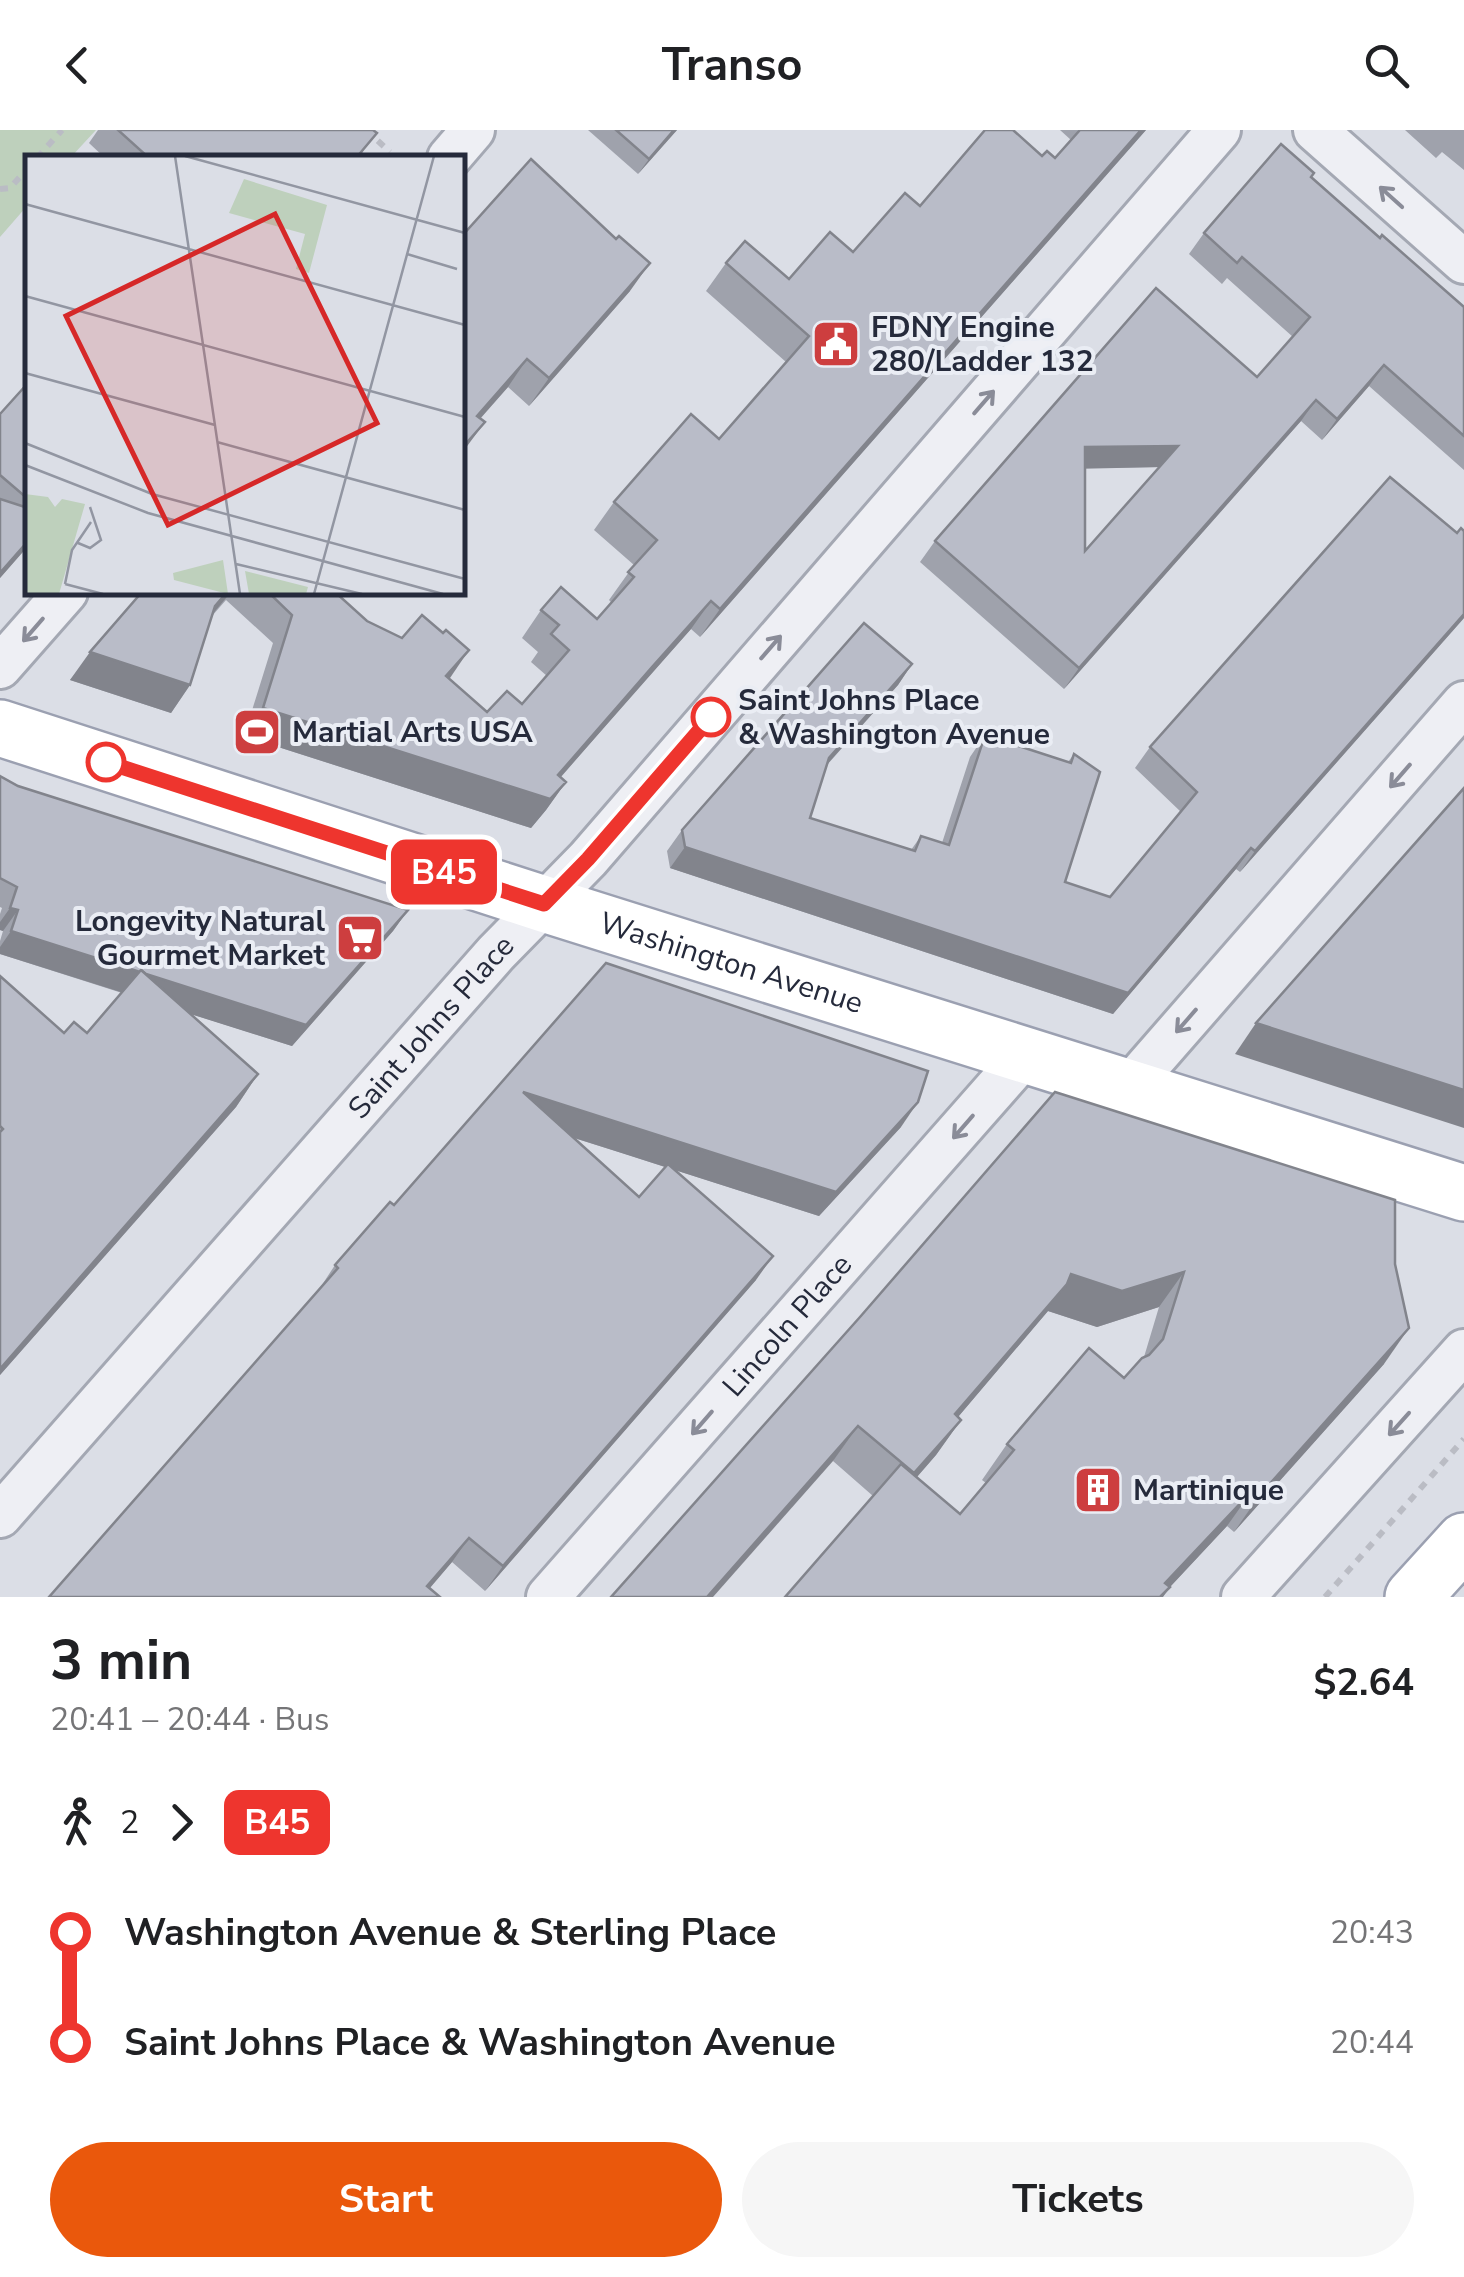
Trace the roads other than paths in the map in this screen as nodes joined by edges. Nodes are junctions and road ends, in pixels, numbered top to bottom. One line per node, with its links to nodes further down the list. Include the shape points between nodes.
1 (473, 130): 4 (street)
2 (1218, 130): 10 (street, Saint Johns Place, one-way to 2)
3 (1316, 130): 5 (street, one-way to 3)
4 (452, 155)
5 (1464, 262)
6 (63, 595): 7 (street, one-way to 7)
7 (0, 667)
8 (1464, 703): 12 (street, one-way to 12)
9 (0, 728): 10 (main road, Washington Avenue)
10 (544, 904): 11 (main road, Washington Avenue); 15 (street, Saint Johns Place)
11 (1027, 1054): 12 (main road, Washington Avenue); 17 (street, Lincoln Place, one-way to 17)
12 (1130, 1086): 13 (main road, Washington Avenue)
13 (1464, 1193)
14 (1464, 1351): 18 (street, one-way to 18)
15 (0, 1516)
16 (1464, 1540): 19 (main road)
17 (548, 1597)
18 (1243, 1597)
19 (1413, 1597)

